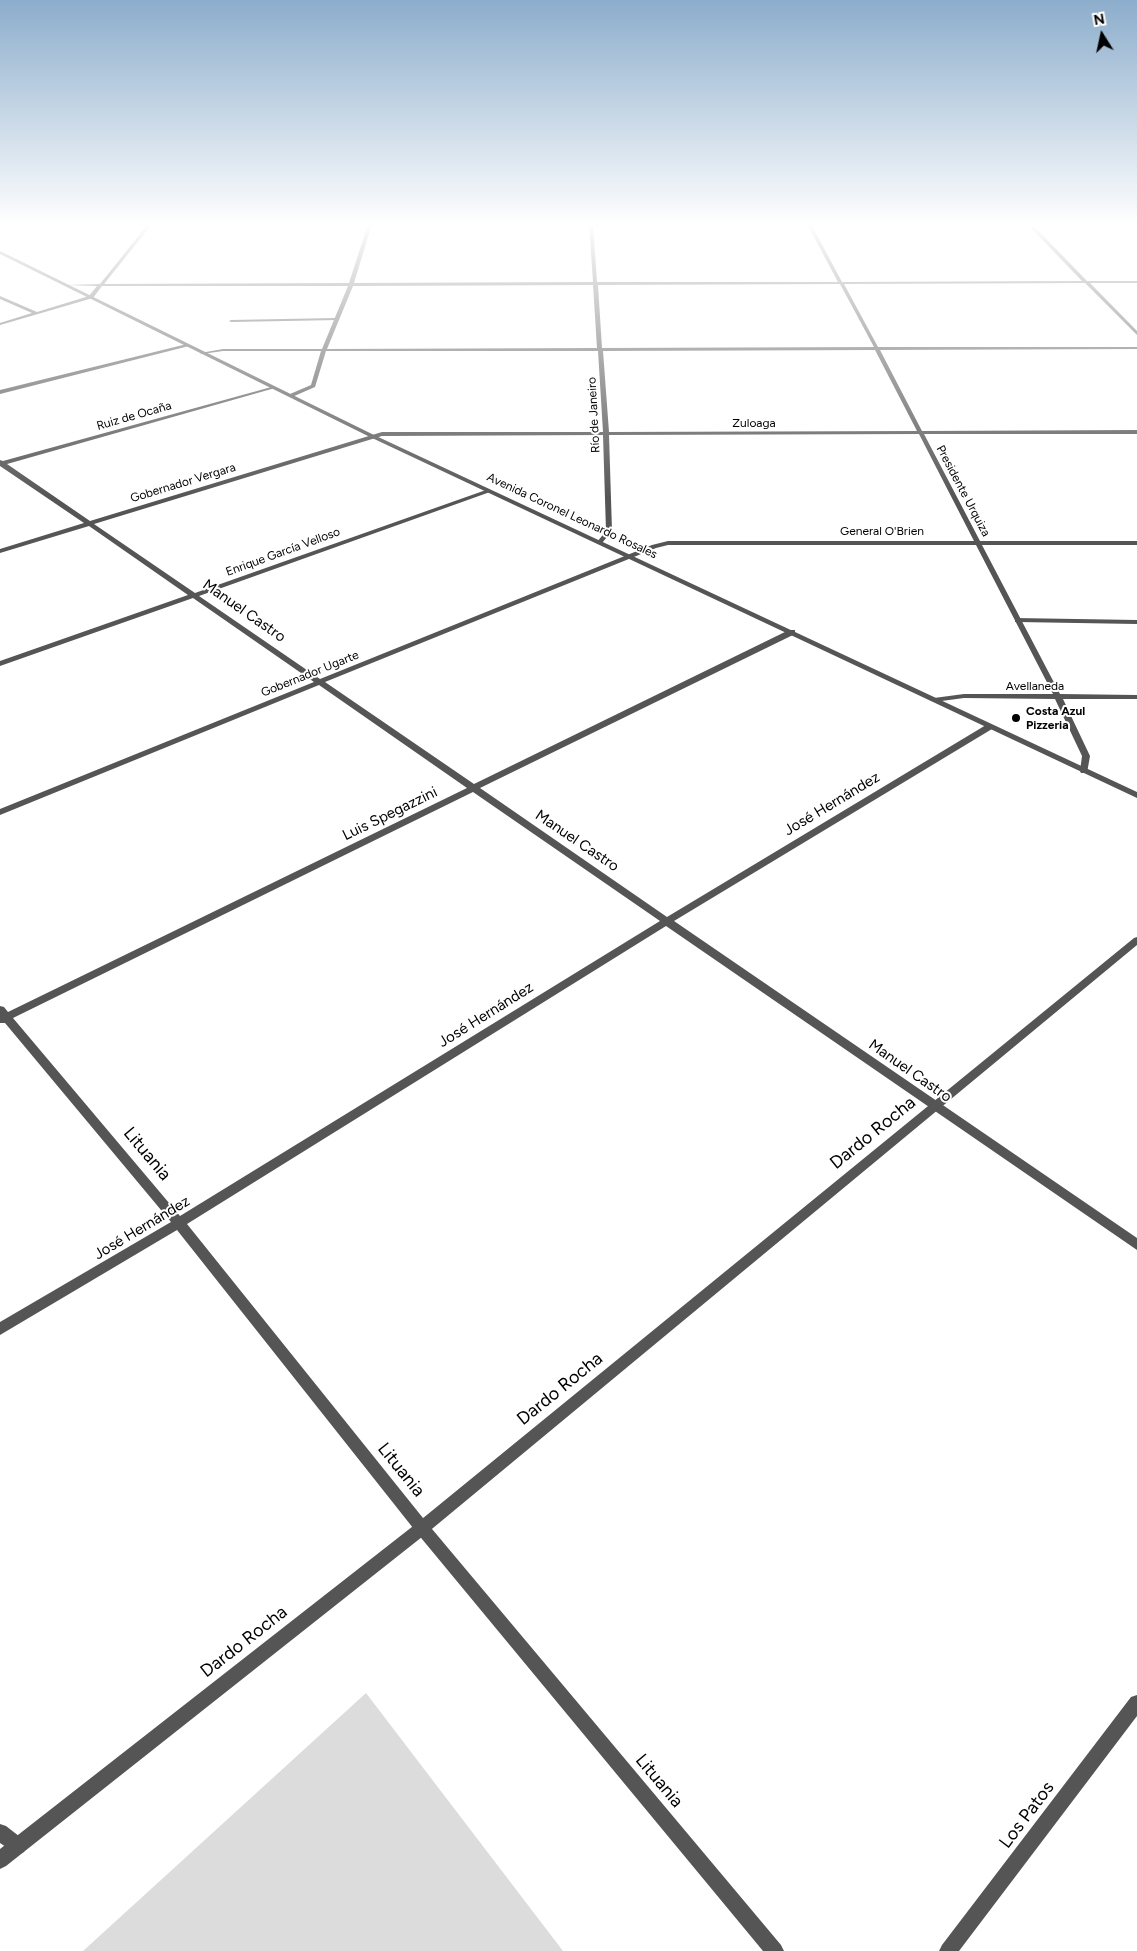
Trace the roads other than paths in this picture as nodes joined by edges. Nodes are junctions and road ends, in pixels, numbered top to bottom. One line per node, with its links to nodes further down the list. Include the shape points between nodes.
1 (29, 315): 9 (street)
2 (127, 315): 11 (street, Avenida Coronel Leonardo Rosales)
3 (338, 315): 7 (street)
4 (598, 315): 13 (street, Río de Janeiro)
5 (859, 315): 14 (street, Presidente Urquiza)
6 (1119, 315): 10 (street)
7 (336, 319): 8 (street); 15 (street)
8 (231, 321)
9 (0, 324)
10 (1137, 334)
11 (187, 345): 16 (street, Avenida Coronel Leonardo Rosales); 18 (street)
12 (1137, 348): 14 (street)
13 (601, 349): 14 (street); 15 (street); 22 (street, Río de Janeiro)
14 (877, 349): 20 (street, Presidente Urquiza)
15 (324, 350): 16 (street); 19 (street, via 313,386)
16 (202, 352): 17 (street, Avenida Coronel Leonardo Rosales)
17 (273, 387): 19 (street, Avenida Coronel Leonardo Rosales); 24 (street, Ruiz de Ocaña)
18 (0, 392)
19 (292, 396): 23 (street, Avenida Coronel Leonardo Rosales)
20 (919, 432): 21 (street, Zuloaga); 22 (street, Zuloaga); 28 (street, Presidente Urquiza)
21 (1137, 432)
22 (606, 434): 23 (street, Zuloaga, via 393,433); 27 (street, Río de Janeiro, via 609,531)
23 (372, 436): 25 (street, Avenida Coronel Leonardo Rosales); 26 (street, Gobernador Vergara)
24 (1, 463): 26 (street, Manuel Castro)
25 (488, 491): 27 (street, Avenida Coronel Leonardo Rosales); 32 (street, Enrique García Velloso)
26 (89, 524): 30 (street, Gobernador Vergara); 32 (street, Manuel Castro)
27 (600, 542): 31 (street, Avenida Coronel Leonardo Rosales)
28 (977, 542): 29 (street, General O'Brien); 31 (street, General O'Brien, via 668,543); 33 (street, Presidente Urquiza)
29 (1137, 542)
30 (0, 551)
31 (628, 555): 35 (street, Avenida Coronel Leonardo Rosales); 37 (street, Gobernador Ugarte)
32 (195, 596): 36 (street, Enrique García Velloso); 37 (street, Manuel Castro)
33 (1018, 620): 34 (street); 38 (street, Presidente Urquiza)
34 (1137, 622)
35 (792, 632): 40 (street, Avenida Coronel Leonardo Rosales); 43 (street, Luis Spegazzini)
36 (0, 664)
37 (320, 682): 43 (street, Manuel Castro); 45 (street, Gobernador Ugarte)
38 (1058, 697): 39 (street, Avellaneda); 40 (street, Avellaneda, via 964,696); 42 (street, Presidente Urquiza, via 1086,756)
39 (1137, 697)
40 (934, 700): 41 (street, Avenida Coronel Leonardo Rosales)
41 (989, 727): 42 (street, Avenida Coronel Leonardo Rosales); 46 (street, José Hernández)
42 (1084, 771): 44 (street, Avenida Coronel Leonardo Rosales)
43 (473, 788): 46 (street, Manuel Castro); 48 (street, Luis Spegazzini)
44 (1137, 796)
45 (0, 812)
46 (667, 921): 49 (street, Manuel Castro); 50 (street, José Hernández)
47 (1137, 940): 49 (street, Dardo Rocha)
48 (2, 1016): 50 (street, Lituania)
49 (936, 1107): 51 (street, Manuel Castro); 53 (street, Dardo Rocha)
50 (180, 1223): 52 (street, José Hernández); 53 (street, Lituania)
51 (1137, 1246)
52 (0, 1329)
53 (422, 1528): 56 (street, Dardo Rocha); 58 (street, Lituania)
54 (1137, 1703): 59 (street, Los Patos)
55 (0, 1832): 56 (street)
56 (18, 1846): 57 (street, Dardo Rocha)
57 (0, 1860)
58 (775, 1951)
59 (948, 1951)

